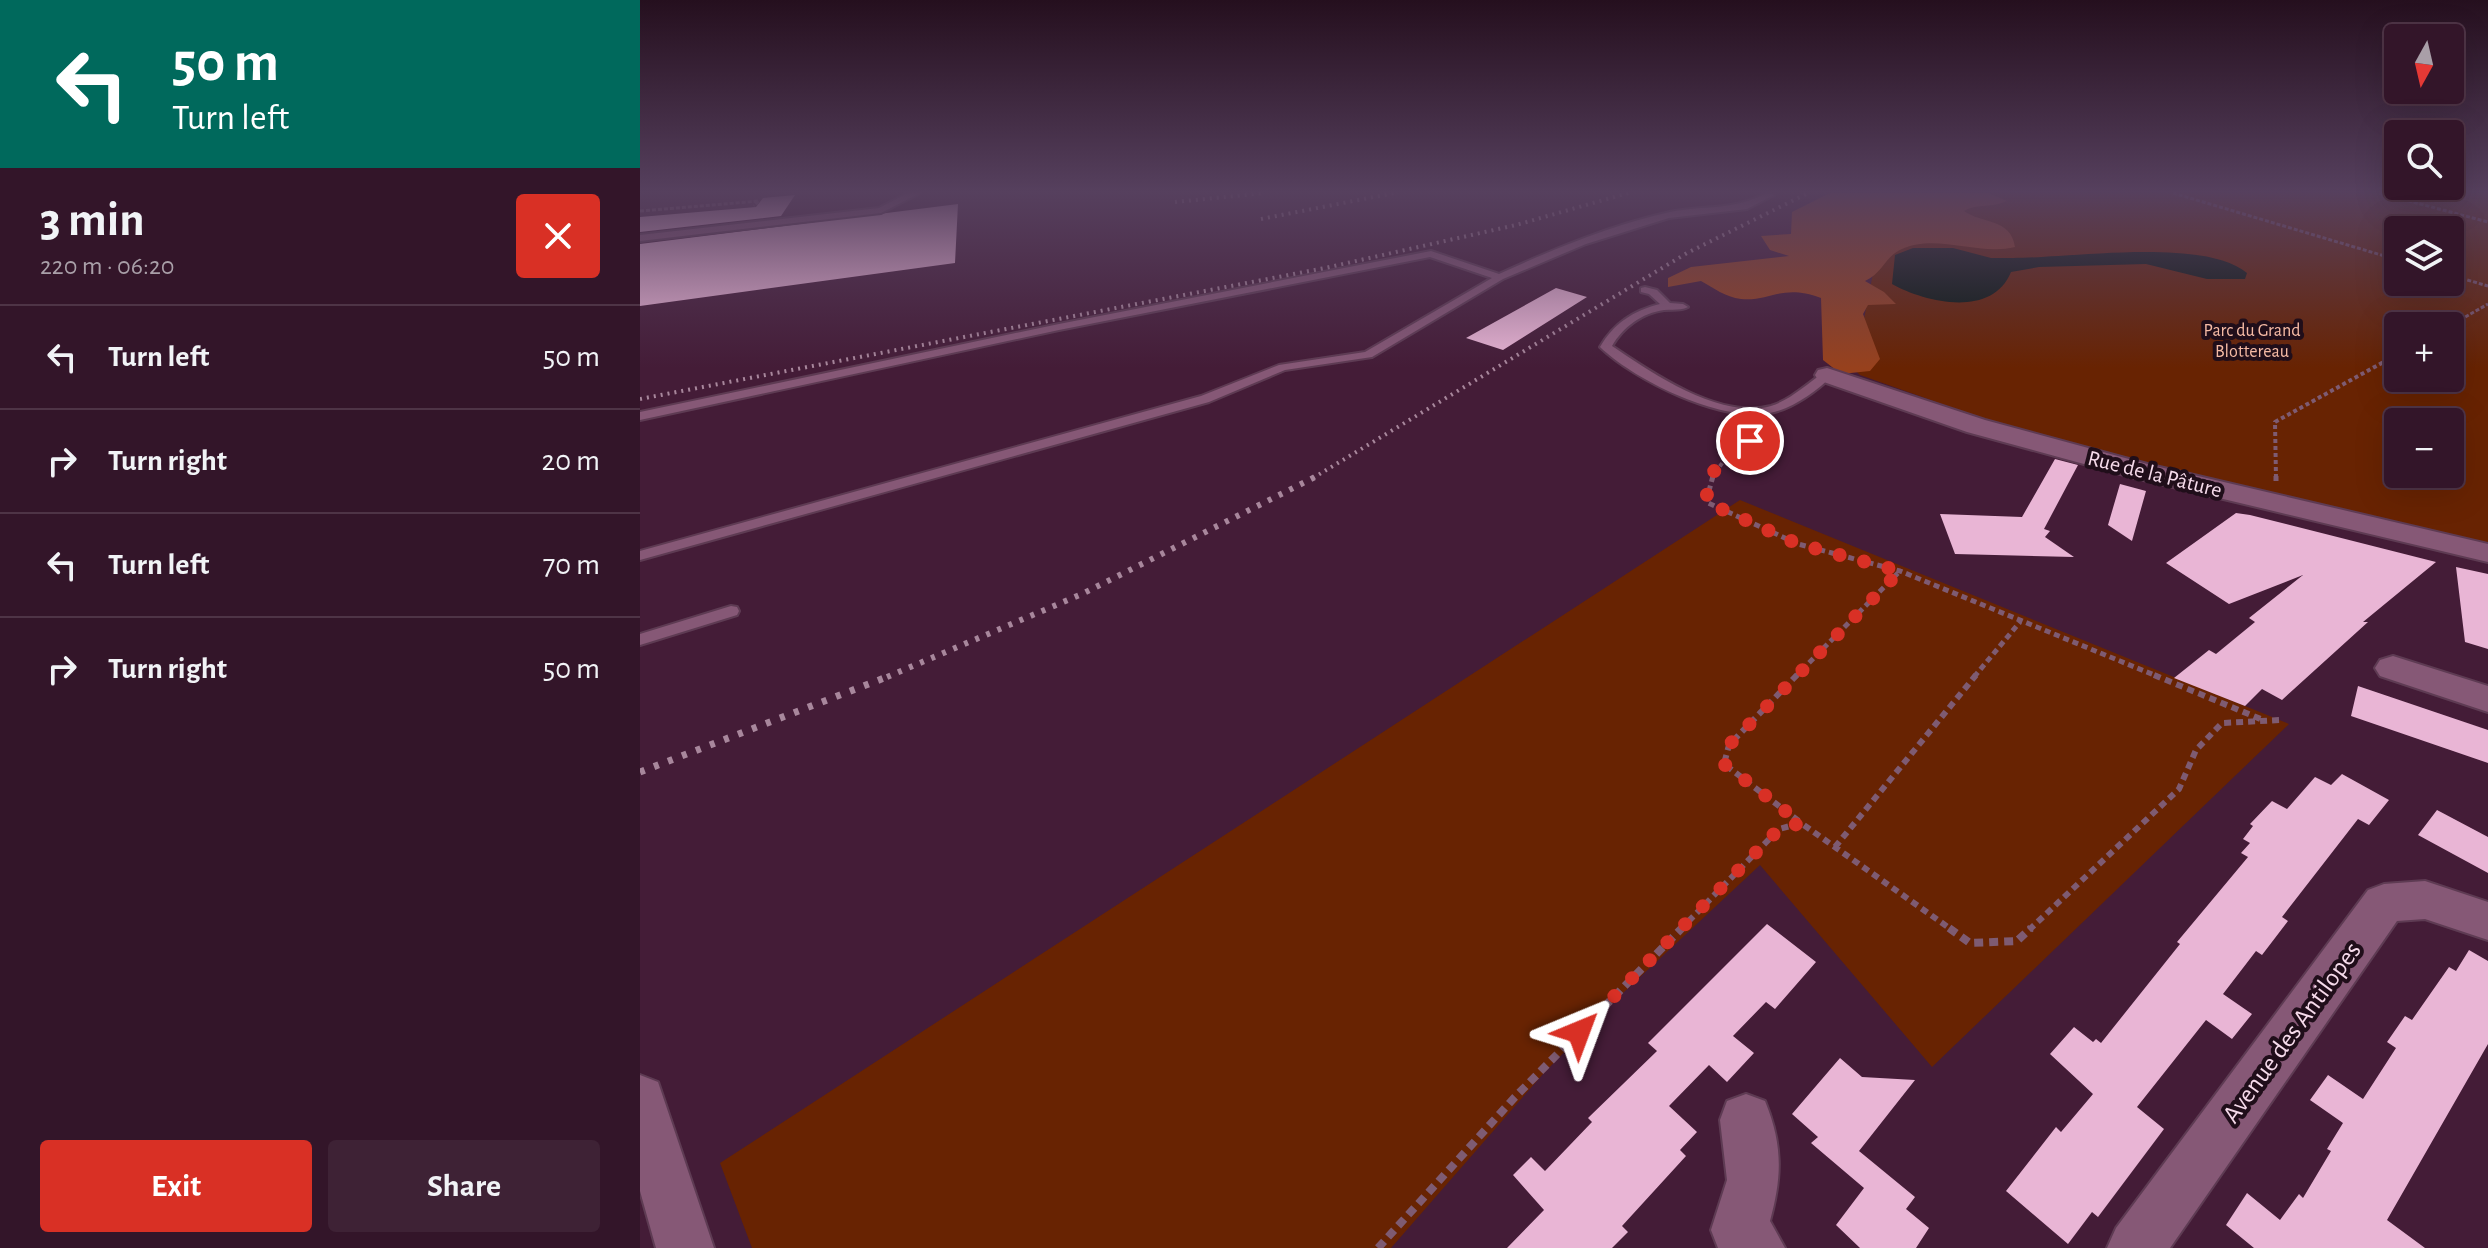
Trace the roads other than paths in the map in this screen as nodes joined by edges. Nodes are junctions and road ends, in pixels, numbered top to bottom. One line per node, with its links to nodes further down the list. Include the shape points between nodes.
1 (1562, 251): 2 (lane)
2 (1500, 277): 7 (lane, via 1431,254); 9 (lane, via 1368,355 1283,367 1205,399)
3 (1645, 290): 4 (lane)
4 (1665, 304): 5 (lane); 6 (lane, via 1613,332 1606,347 1635,367 1740,412 1769,410)
5 (1683, 307)
6 (1827, 375): 8 (street, Rue de la Pâture, via 1976,426)
7 (640, 416)
8 (2488, 553)
9 (640, 556)
10 (731, 611): 11 (lane)
11 (640, 640)
12 (2393, 668): 13 (street)
13 (2488, 699)
14 (2488, 921): 19 (street, Avenue des Antilopes, via 2425,900 2384,903)
15 (640, 1100): 18 (street)
16 (1746, 1120): 17 (street, via 1754,1180)
17 (1740, 1242)
18 (685, 1248)
19 (2136, 1248)

